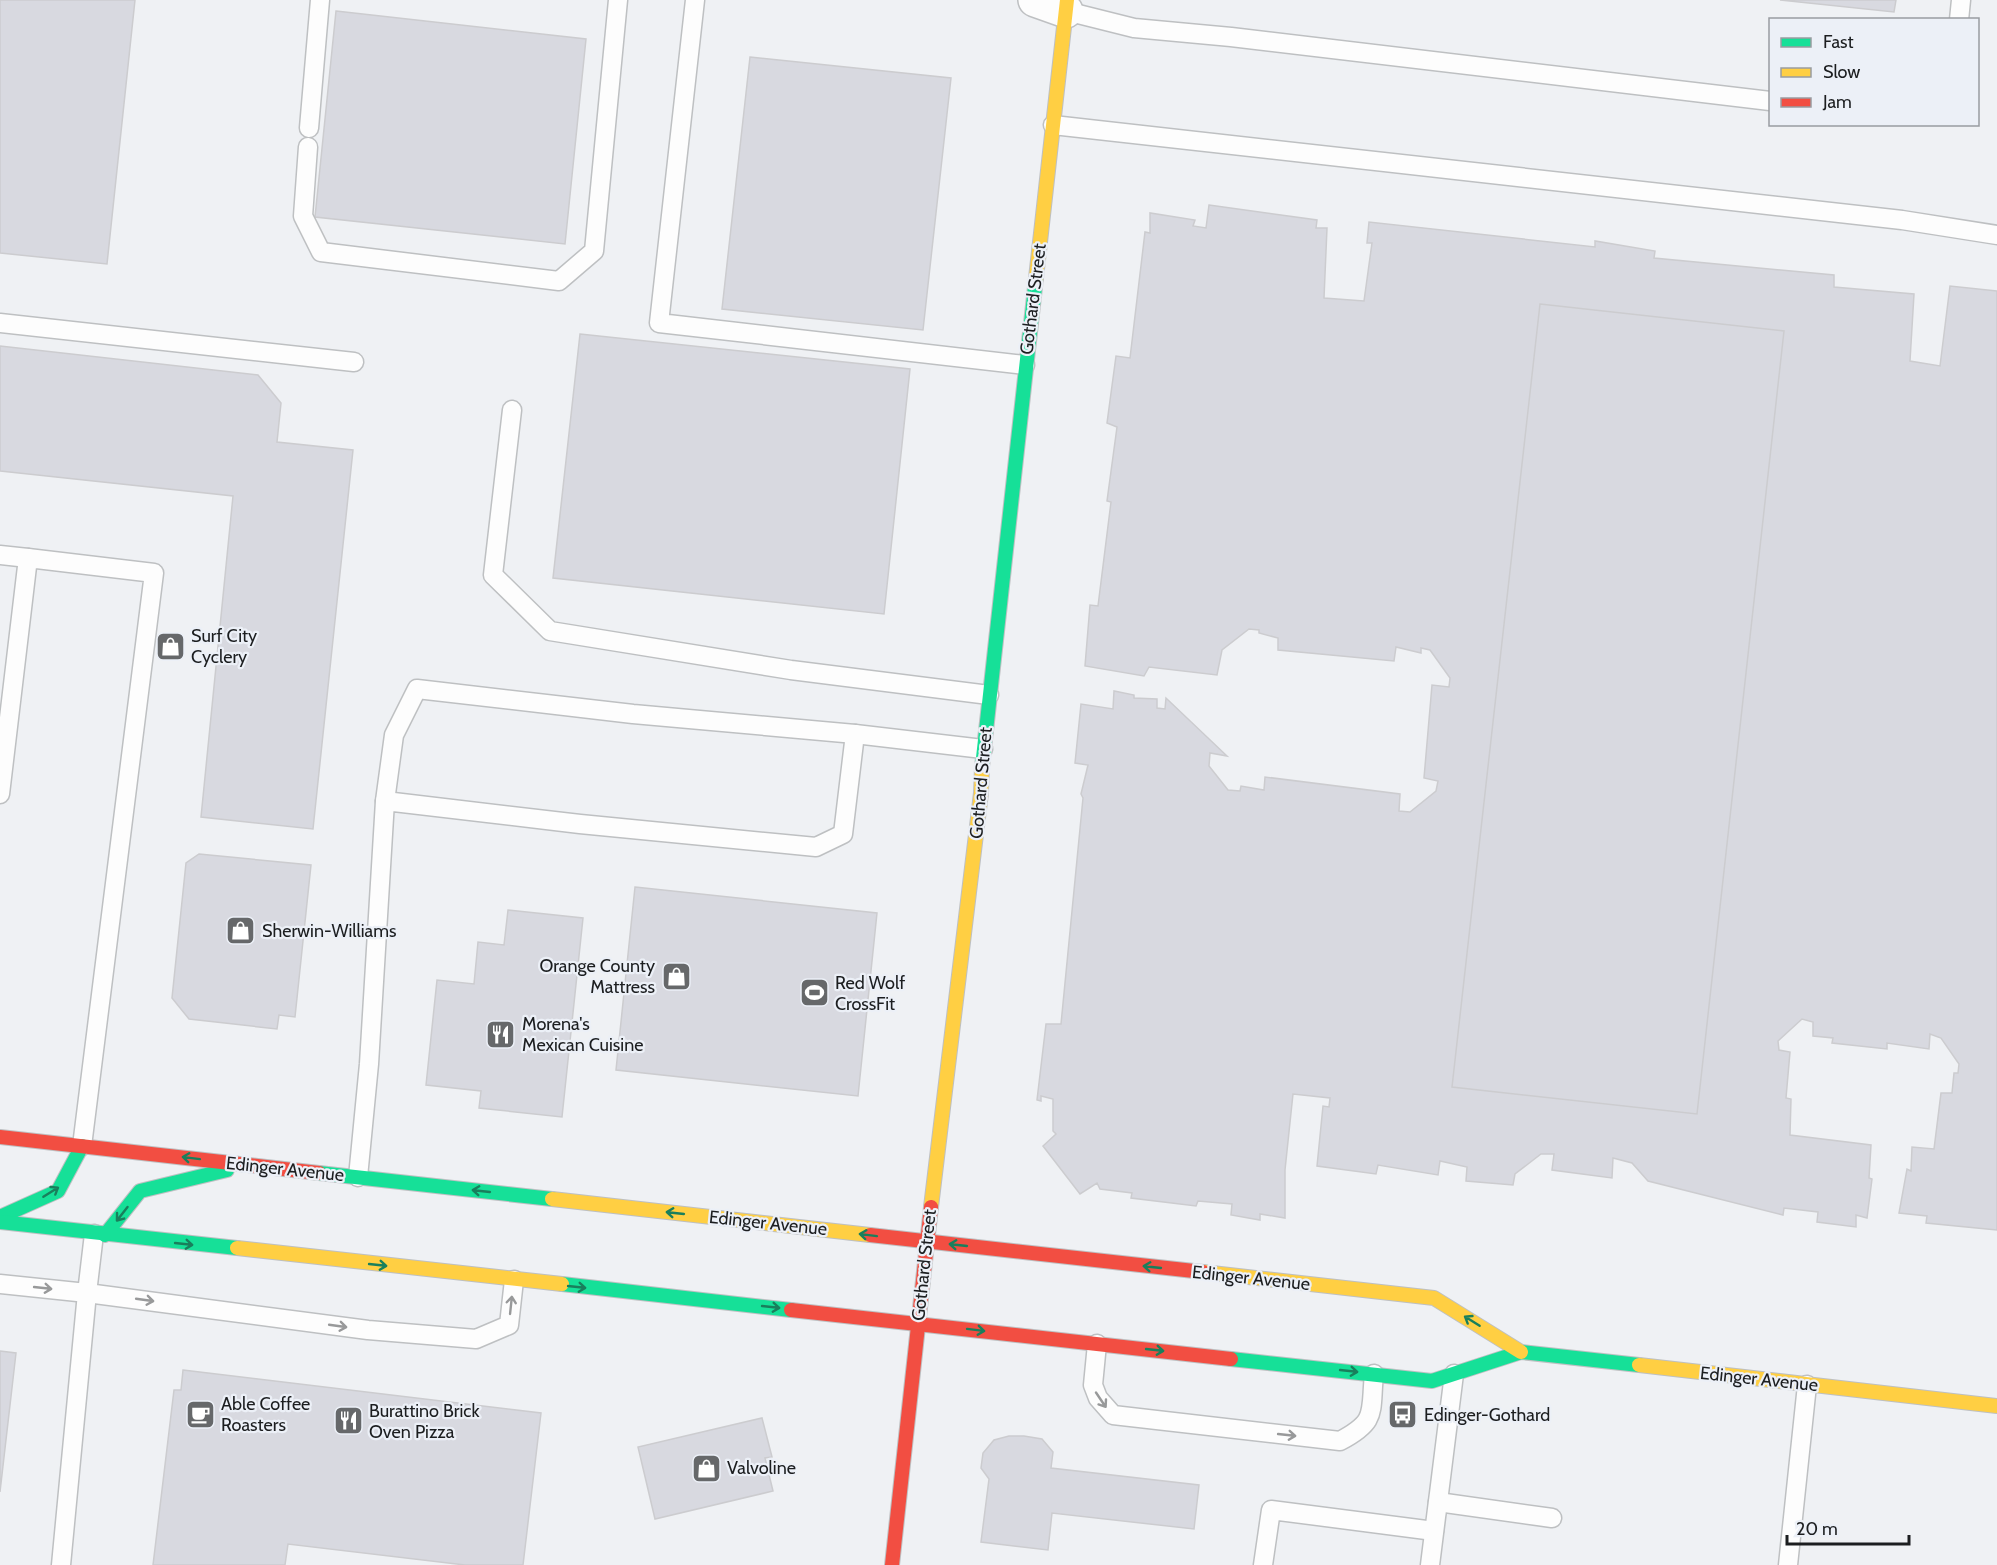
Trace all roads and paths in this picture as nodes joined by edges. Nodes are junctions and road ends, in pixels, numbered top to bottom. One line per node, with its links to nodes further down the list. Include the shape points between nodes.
1 (320, 0): 10 (lane)
2 (618, 0): 11 (lane, via 594,251 559,281 321,252 303,216)
3 (695, 0): 15 (lane, via 659,323)
4 (1035, 0): 6 (street)
5 (1961, 0): 7 (lane)
6 (1066, 6): 8 (lane, via 1134,28); 9 (main road, Gothard Street)
7 (1959, 18)
8 (1769, 101)
9 (1053, 125): 12 (lane, via 1902,220); 15 (main road, Gothard Street)
10 (309, 128)
11 (308, 147)
12 (1997, 235)
13 (0, 323): 14 (lane)
14 (354, 362)
15 (1025, 365): 19 (main road, Gothard Street)
16 (512, 410): 19 (lane, via 493,574 549,631 790,670)
17 (0, 555): 18 (lane)
18 (28, 558): 20 (lane); 26 (lane, via 154,573)
19 (989, 695): 22 (main road, Gothard Street)
20 (5, 709): 23 (lane)
21 (855, 734): 22 (lane); 24 (lane, via 417,689 394,735); 24 (lane, via 843,834 816,847)
22 (983, 749): 32 (main road, Gothard Street)
23 (0, 794)
24 (385, 801): 28 (lane)
25 (0, 1137): 26 (main road, Edinger Avenue)
26 (82, 1146): 27 (main road, Edinger Avenue, one-way to 26); 29 (main road, one-way to 26, via 58,1191)
27 (249, 1165): 28 (main road, Edinger Avenue); 31 (main road, one-way to 31, via 140,1191)
28 (358, 1177): 32 (main road, Edinger Avenue, one-way to 28)
29 (0, 1218)
30 (0, 1222): 31 (main road, Edinger Avenue)
31 (100, 1235): 33 (main road, Edinger Avenue, one-way to 33); 35 (lane)
32 (927, 1241): 36 (main road, Gothard Street); 38 (main road, Edinger Avenue, one-way to 32, via 1434,1298)
33 (514, 1280): 35 (lane, one-way to 33, via 368,1330 476,1339 509,1325); 36 (main road, Edinger Avenue, one-way to 36)
34 (0, 1284): 35 (lane, one-way to 35)
35 (87, 1293): 46 (lane)
36 (918, 1323): 37 (main road, Edinger Avenue, one-way to 37); 47 (main road, Gothard Street)
37 (1097, 1344): 39 (main road, Edinger Avenue, one-way to 39); 39 (lane, one-way to 39, via 1093,1385 1098,1398 1113,1415 1340,1441 1359,1431 1370,1419)
38 (1521, 1352): 40 (main road, Edinger Avenue); 41 (main road, Edinger Avenue)
39 (1374, 1374): 40 (main road, Edinger Avenue, via 1432,1381)
40 (1454, 1374): 43 (lane)
41 (1807, 1384): 42 (main road, Edinger Avenue); 50 (lane)
42 (1997, 1406)
43 (1438, 1502): 44 (lane); 45 (lane)
44 (1552, 1518)
45 (1434, 1531): 48 (lane, via 1271,1510); 49 (lane)
46 (61, 1565)
47 (892, 1565)
48 (1263, 1565)
49 (1430, 1565)
50 (1788, 1565)

